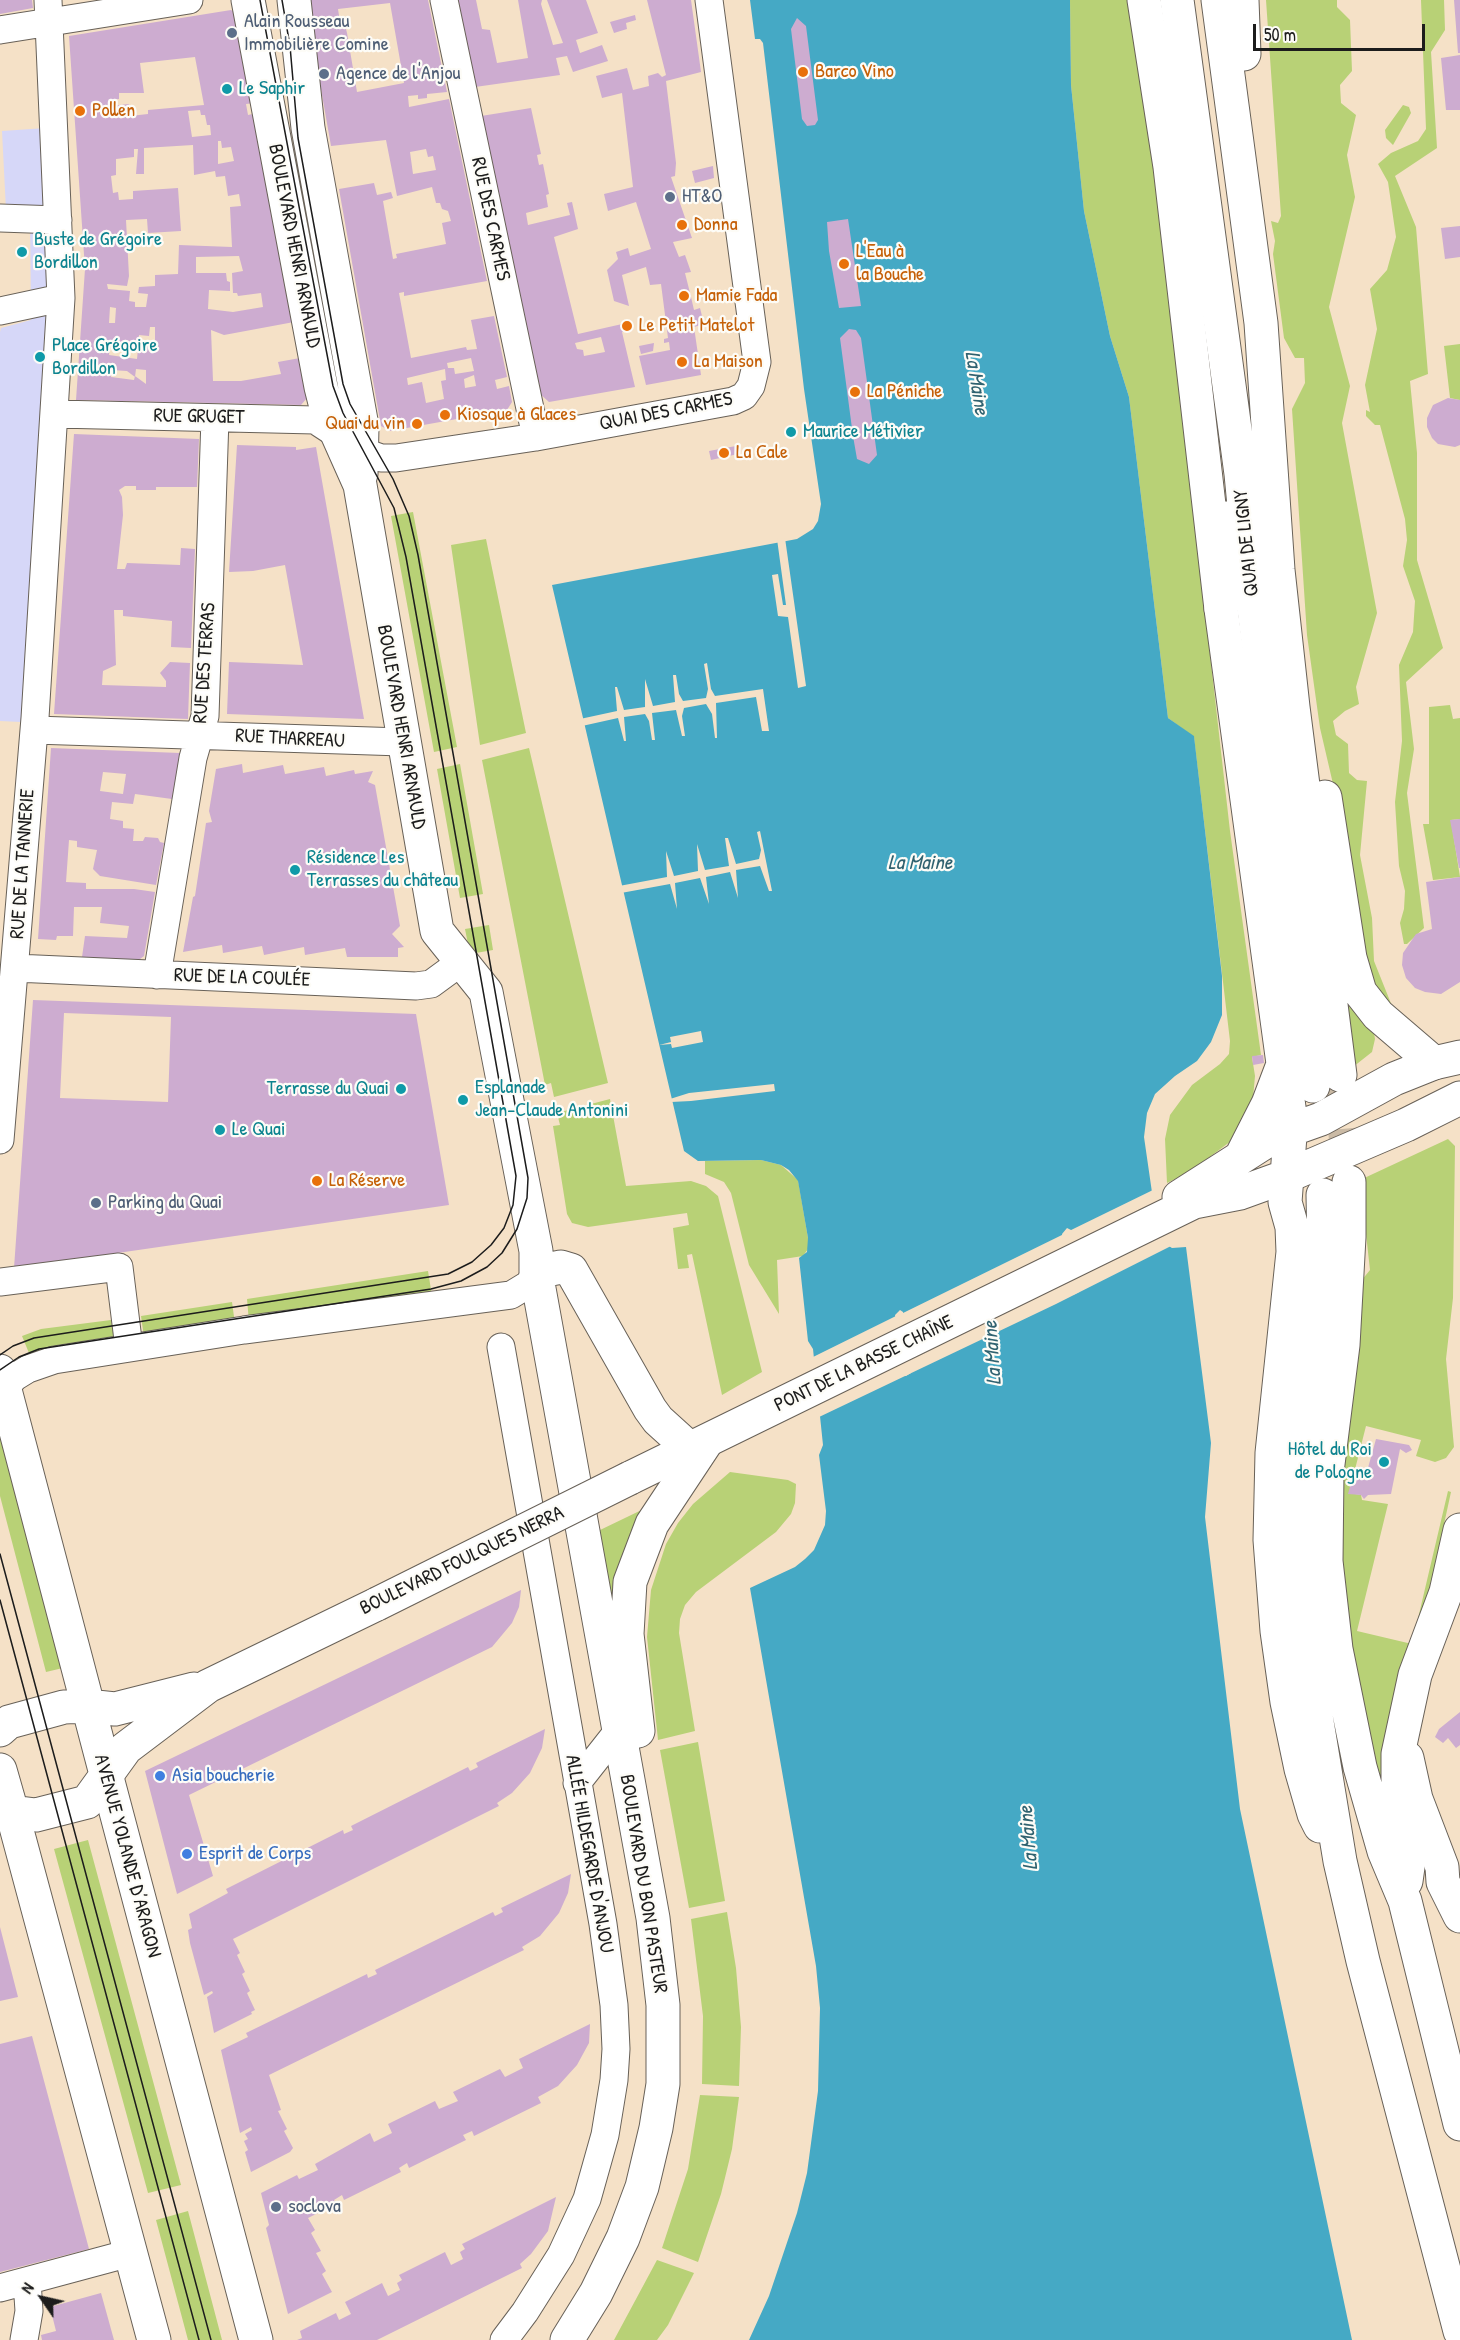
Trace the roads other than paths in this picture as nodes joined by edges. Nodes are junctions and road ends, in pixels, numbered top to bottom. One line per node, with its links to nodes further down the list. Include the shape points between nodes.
1 (189, 0): 10 (street)
2 (248, 0): 20 (main road, BOULEVARD HENRI ARNAULD, via 327,411)
3 (294, 0): 20 (main road, BOULEVARD HENRI ARNAULD, via 308,128)
4 (444, 0): 19 (street, RUE DES CARMES)
5 (709, 0): 19 (street, QUAI DES CARMES, via 757,362 751,386 744,396 733,401)
6 (1144, 0): 23 (main road, via 1186,288)
7 (1177, 0): 21 (main road, QUAI DE LIGNY)
8 (1218, 0): 12 (main road, QUAI DE LIGNY)
9 (1242, 0): 12 (main road, via 1248,120)
10 (49, 12): 11 (street); 14 (street)
11 (0, 30)
12 (1245, 200): 22 (main road, QUAI DE LIGNY, via 1261,323)
13 (0, 218): 14 (street)
14 (57, 220): 15 (street)
15 (61, 298): 16 (street); 17 (street)
16 (0, 310)
17 (56, 414): 18 (street, RUE GRUGET); 24 (street)
18 (215, 418): 20 (street, RUE GRUGET, via 315,420); 25 (street, RUE DES TERRAS, via 205,716)
19 (537, 437): 20 (street, QUAI DES CARMES)
20 (364, 448): 26 (main road, BOULEVARD HENRI ARNAULD, via 360,485)
21 (1241, 474): 22 (main road, QUAI DE LIGNY, via 1254,613 1326,1080); 23 (main road, via 1226,512 1227,556)
22 (1275, 505): 31 (main road, via 1293,539 1309,708 1360,993 1369,1004)
23 (1221, 609): 35 (main road, via 1283,1064)
24 (34, 730): 25 (street, RUE THARREAU); 28 (street, RUE DE LA TANNERIE)
25 (200, 734): 26 (street, RUE THARREAU, via 375,744); 29 (street, RUE DES TERRAS)
26 (402, 742): 27 (main road, BOULEVARD HENRI ARNAULD, via 437,932)
27 (461, 962): 29 (street, RUE DE LA COULÉE, via 431,984 416,986); 39 (main road, BOULEVARD HENRI ARNAULD, via 486,992 536,1251)
28 (15, 968): 29 (street, RUE DE LA COULÉE); 36 (street, RUE DE LA TANNERIE)
29 (157, 975)
30 (1460, 1042): 31 (main road)
31 (1447, 1060): 32 (main road); 34 (main road); 35 (main road, PONT DE LA BASSE CHAÎNE, via 1394,1079 1321,1119)
32 (1460, 1086)
33 (1460, 1098): 34 (main road, PONT DE LA BASSE CHAÎNE)
34 (1406, 1125): 37 (main road, PONT DE LA BASSE CHAÎNE)
35 (1263, 1139): 37 (main road); 38 (main road, PONT DE LA BASSE CHAÎNE, via 1186,1191)
36 (0, 1140)
37 (1278, 1180): 38 (main road, PONT DE LA BASSE CHAÎNE, via 1194,1202); 56 (main road, via 1292,1227 1293,1252 1272,1453 1270,1540 1277,1631 1301,1769 1314,1814)
38 (1140, 1228): 44 (main road, PONT DE LA BASSE CHAÎNE)
39 (536, 1272): 42 (street, via 529,1284 511,1295); 44 (main road, via 561,1267 571,1270 658,1420); 50 (main road, BOULEVARD DU BON PASTEUR)
40 (0, 1282): 42 (street, via 119,1268)
41 (501, 1347): 54 (street, ALLÉE HILDEGARDE D'ANJOU)
42 (129, 1348): 43 (street, via 54,1360)
43 (6, 1378): 47 (main road, AVENUE YOLANDE D’ARAGON)
44 (705, 1442): 46 (main road, BOULEVARD FOULQUES NERRA, bridge); 53 (main road, via 652,1524 630,1581 627,1634 640,1753)
45 (1460, 1530): 48 (main road, via 1446,1592 1415,1675)
46 (208, 1686): 47 (main road, BOULEVARD FOULQUES NERRA, via 115,1709); 52 (main road, BOULEVARD FOULQUES NERRA, via 126,1748)
47 (87, 1706): 49 (main road, BOULEVARD FOULQUES NERRA, via 64,1707 9,1722); 52 (main road, AVENUE YOLANDE D’ARAGON)
48 (1405, 1721): 57 (main road, via 1398,1754 1398,1787 1407,1867); 58 (main road, via 1412,1784 1441,1864 1443,1882)
49 (0, 1730)
50 (618, 1731): 53 (main road, BOULEVARD DU BON PASTEUR); 54 (street, BOULEVARD DU BON PASTEUR)
51 (0, 1770): 55 (main road)
52 (106, 1774): 55 (main road, BOULEVARD FOULQUES NERRA, via 87,1802 36,1815); 66 (main road, AVENUE YOLANDE D’ARAGON)
53 (627, 1781): 68 (main road, BOULEVARD DU BON PASTEUR, via 653,1918 663,2005 663,2084 649,2165 634,2210 613,2263)
54 (577, 1783): 67 (street, ALLÉE HILDEGARDE D'ANJOU, via 613,1997 614,2080 605,2135 579,2219 543,2285)
55 (12, 1812): 60 (main road)
56 (1340, 1862): 57 (main road, via 1303,1636 1296,1558 1299,1468 1324,1247 1336,1189 1349,1238 1343,1345 1327,1472 1326,1561 1336,1649 1360,1767 1384,1851); 63 (main road)
57 (1405, 1901): 59 (main road)
58 (1460, 1916)
59 (1460, 2124)
60 (130, 2253): 61 (street); 65 (main road)
61 (27, 2280): 62 (street); 64 (street, via 29,2311)
62 (0, 2288)
63 (1460, 2331)
64 (24, 2340)
65 (154, 2340)
66 (256, 2340)
67 (504, 2340)
68 (567, 2340)

